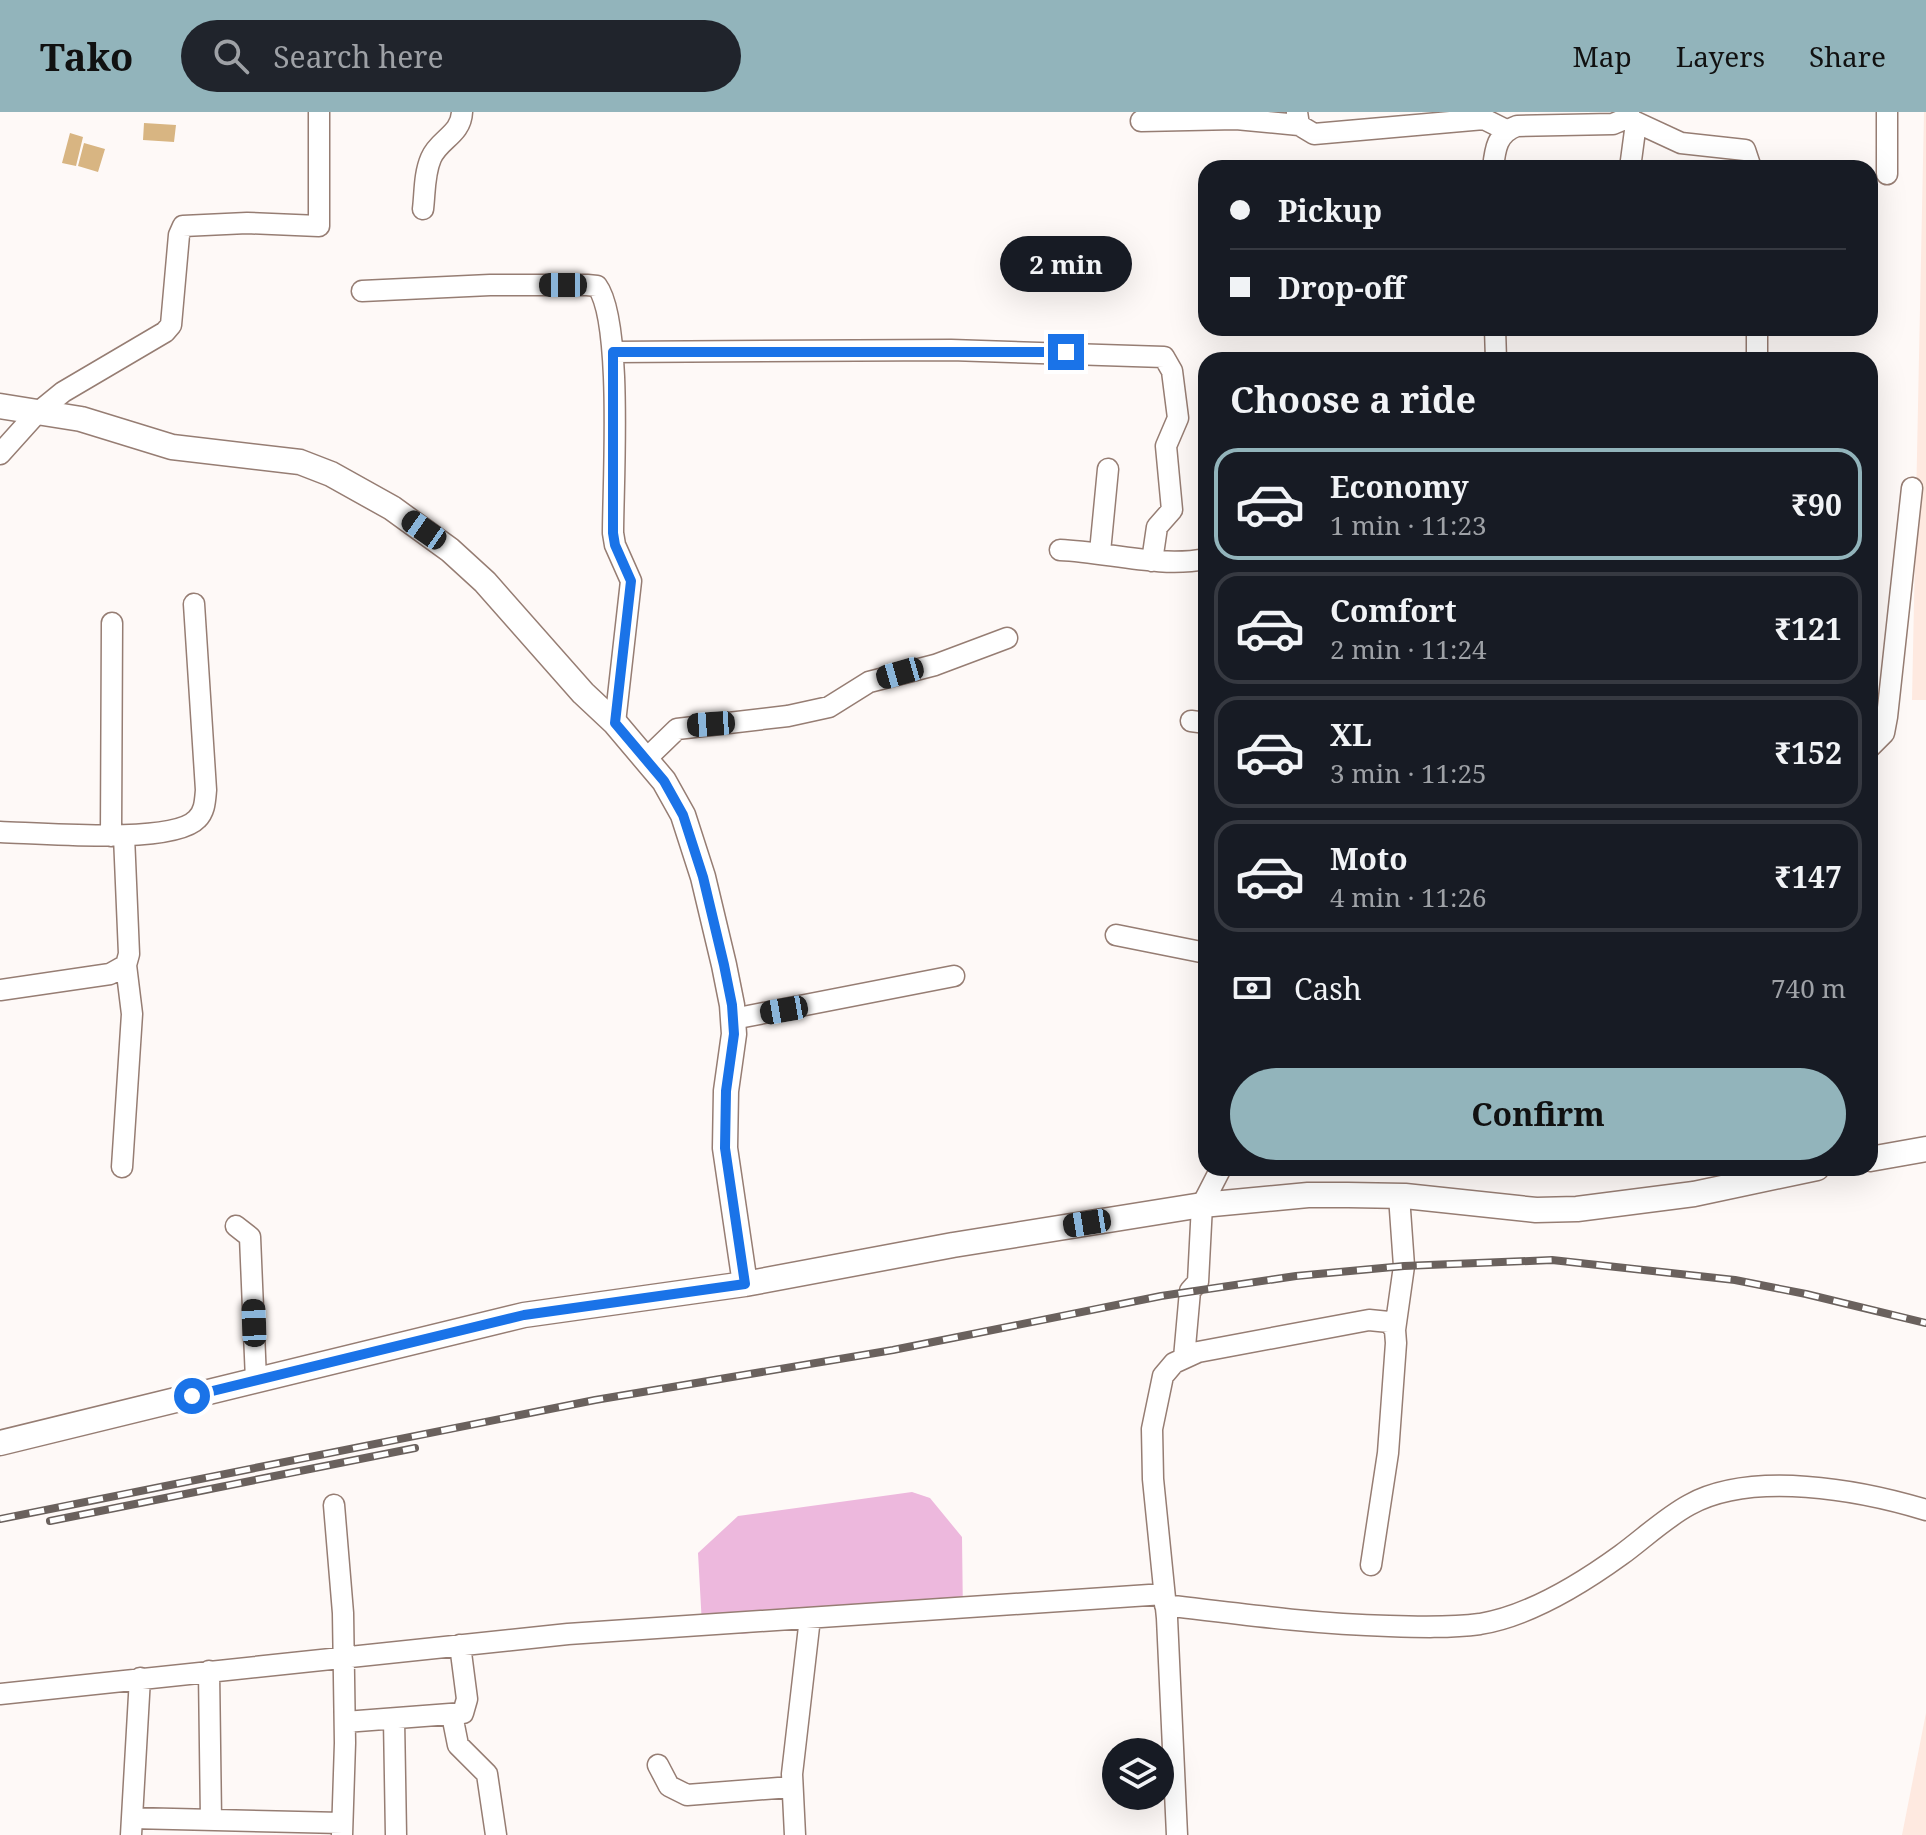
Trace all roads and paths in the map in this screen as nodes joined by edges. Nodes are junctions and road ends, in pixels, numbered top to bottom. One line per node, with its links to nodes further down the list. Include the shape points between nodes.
1 (319, 112): 17 (street, via 319,226 183,226 171,325)
2 (462, 112): 13 (street, via 458,130 431,158)
3 (1887, 112): 12 (street)
4 (1236, 115): 6 (street); 7 (street)
5 (1631, 118): 8 (street, via 1613,124); 10 (street); 11 (street, via 1681,143 1745,150)
6 (1298, 119): 8 (street, via 1314,134 1484,119)
7 (1141, 121)
8 (1506, 130): 9 (street)
9 (1494, 160)
10 (1630, 160)
11 (1748, 160)
12 (1887, 174)
13 (423, 209)
14 (362, 291): 15 (street, via 597,286)
15 (613, 352): 24 (street, via 951,350 1164,357 1172,371 1178,418 1166,446 1172,510 1157,527); 28 (street, via 613,533 631,581)
16 (0, 406): 17 (street)
17 (36, 414): 18 (street); 28 (street, via 81,419 172,447 300,462 331,474 392,508 450,550)
18 (0, 454)
19 (1108, 469): 22 (street)
20 (1912, 488): 29 (street, via 1887,717)
21 (1060, 550): 22 (street)
22 (1100, 552): 24 (street)
23 (1198, 559): 24 (street)
24 (1152, 561)
25 (194, 604): 32 (street, via 204,809 186,827)
26 (112, 623): 32 (street)
27 (1007, 638): 30 (street, via 869,682 829,707 677,729)
28 (615, 723): 30 (street)
29 (1878, 739)
30 (646, 759): 38 (street, via 683,815 724,965)
31 (0, 832): 32 (street)
32 (117, 836): 35 (street)
33 (1116, 935): 34 (street)
34 (1198, 951)
35 (126, 965): 37 (street, via 110,974); 41 (street, via 132,1014)
36 (954, 976): 38 (street)
37 (0, 990)
38 (733, 1019): 47 (street, via 724,1120)
39 (1926, 1149): 40 (street)
40 (1878, 1158)
41 (122, 1167)
42 (1217, 1176): 45 (street)
43 (1779, 1176): 44 (street, via 1694,1194 1577,1209)
44 (1399, 1196): 45 (street, via 1308,1195); 48 (street, via 1404,1266)
45 (1202, 1205): 47 (street); 49 (street, via 1198,1282 1190,1291)
46 (236, 1226): 50 (street, via 250,1237)
47 (745, 1284): 50 (street, via 524,1315)
48 (1395, 1330): 49 (street, via 1389,1322 1369,1320); 54 (street, via 1388,1453)
49 (1184, 1358): 55 (street, via 1163,1376 1152,1429)
50 (256, 1380): 51 (street)
51 (0, 1443)
52 (334, 1505): 58 (street)
53 (1926, 1510): 55 (street, via 1851,1490 1742,1488 1714,1494 1687,1505 1571,1587 1480,1624 1326,1624)
54 (1371, 1565)
55 (1164, 1599): 56 (street); 73 (street)
56 (810, 1618): 57 (street); 66 (street)
57 (460, 1645): 58 (street); 62 (street, via 467,1705 463,1713)
58 (343, 1658): 59 (street); 64 (street)
59 (209, 1671): 60 (street); 67 (street)
60 (140, 1678): 61 (street); 68 (street)
61 (0, 1694)
62 (452, 1715): 63 (street); 71 (street, via 458,1745 487,1774)
63 (394, 1719): 64 (street); 70 (street)
64 (345, 1722): 69 (street)
65 (658, 1765): 66 (street, via 669,1786 687,1795)
66 (791, 1787): 72 (street)
67 (211, 1820): 68 (street); 69 (street)
68 (131, 1826)
69 (342, 1829)
70 (396, 1835)
71 (496, 1835)
72 (793, 1835)
73 (1177, 1835)

